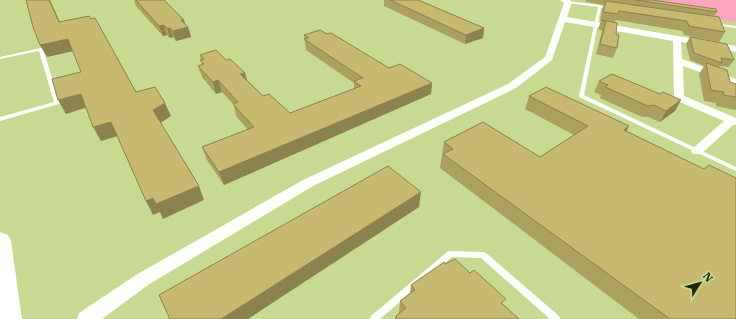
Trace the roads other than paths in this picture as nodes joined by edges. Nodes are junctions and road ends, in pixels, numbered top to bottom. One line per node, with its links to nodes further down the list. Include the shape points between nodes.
1 (566, 1): 2 (lane); 4 (street)
2 (600, 6): 3 (lane); 6 (lane)
3 (607, 8)
4 (562, 19): 6 (street); 19 (street, via 549,58 512,86 308,183 142,280)
5 (706, 22): 7 (lane)
6 (595, 25): 8 (street); 15 (lane, via 581,96)
7 (736, 27)
8 (677, 38): 9 (street); 11 (street)
9 (736, 48)
10 (0, 58): 13 (lane, via 41,49 57,103)
11 (678, 61): 12 (street); 14 (street, via 679,98)
12 (736, 82)
13 (0, 119)
14 (734, 121): 15 (street)
15 (697, 151): 16 (lane)
16 (736, 169)
17 (0, 241): 18 (main road)
18 (9, 319)
19 (86, 319)
20 (374, 319): 21 (lane, via 450,254 483,255)
21 (556, 319)

